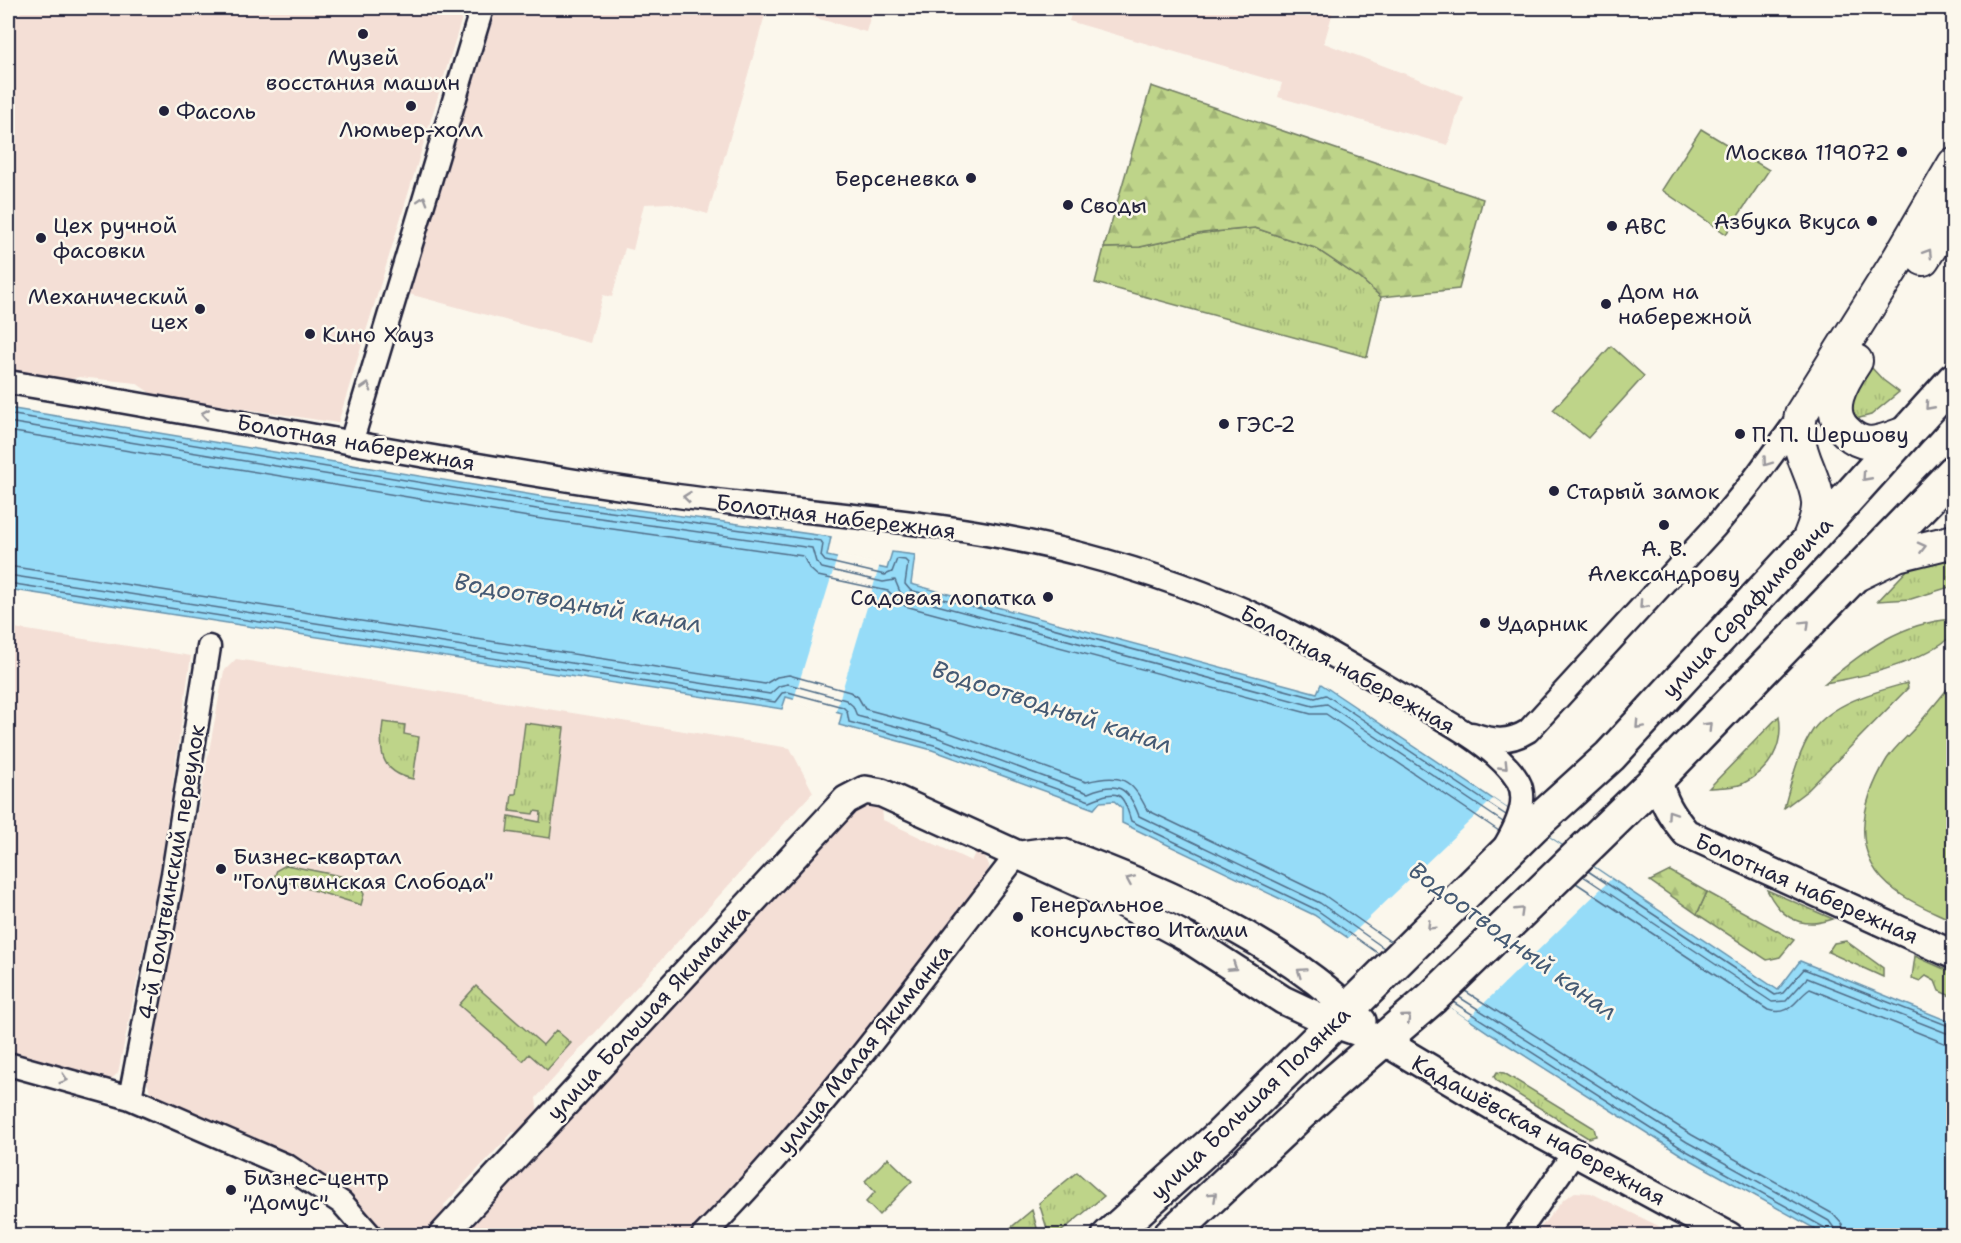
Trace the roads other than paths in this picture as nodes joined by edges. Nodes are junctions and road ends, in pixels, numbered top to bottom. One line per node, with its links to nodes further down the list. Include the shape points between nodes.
1 (482, 8): 8 (street, one-way to 1)
2 (1953, 164): 6 (main road)
3 (1953, 211): 7 (main road, one-way to 3, via 1866,443 1845,430 1837,420 1835,406 1849,372)
4 (1953, 380): 7 (main road, улица Серафимовича, one-way to 7)
5 (8, 382): 8 (street, Болотная набережная, one-way to 5)
6 (1801, 414): 11 (main road, via 1798,436 1818,504 1817,519); 14 (street, one-way to 14, via 1715,527 1528,731 1498,741)
7 (1905, 433): 11 (main road, улица Серафимовича, one-way to 11)
8 (351, 443): 14 (street, Болотная набережная, one-way to 8, via 1272,622 1165,578 1077,553 850,515 672,495)
9 (1953, 472): 12 (main road)
10 (1953, 541): 12 (main road, one-way to 10, via 1897,555)
11 (1807, 543): 16 (main road, улица Серафимовича, one-way to 16, via 1610,756)
12 (1854, 576): 15 (main road, one-way to 12)
13 (209, 647): 23 (street, 4-й Голутвинский переулок, via 173,874)
14 (1459, 729): 16 (street, Болотная набережная, one-way to 16, via 1493,755 1519,783)
15 (1658, 778): 19 (street, Болотная набережная, one-way to 15, via 1686,833 1669,814); 21 (main road, улица Большая Полянка, one-way to 15, via 1433,997)
16 (1526, 822): 18 (main road, улица Серафимовича)
17 (1017, 855): 20 (street, Кадашёвская набережная, via 1063,853 1200,910 1244,934); 26 (street, улица Большая Якиманка, via 872,790 858,792 722,931); 27 (street, улица Малая Якиманка, via 828,1098)
18 (1491, 867): 20 (main road, улица Большая Полянка, one-way to 20)
19 (1953, 955)
20 (1340, 1015): 21 (street, Кадашёвская набережная); 28 (main road, улица Большая Полянка, via 1220,1136)
21 (1382, 1040): 24 (street, Кадашёвская набережная); 29 (main road, улица Большая Полянка, one-way to 21)
22 (8, 1064): 23 (street, one-way to 23)
23 (130, 1098): 25 (street, via 287,1166 342,1203)
24 (1574, 1153): 30 (street); 31 (street, Кадашёвская набережная)
25 (371, 1236)
26 (442, 1236)
27 (703, 1236)
28 (1109, 1236)
29 (1170, 1236)
30 (1516, 1236)
31 (1729, 1236)

